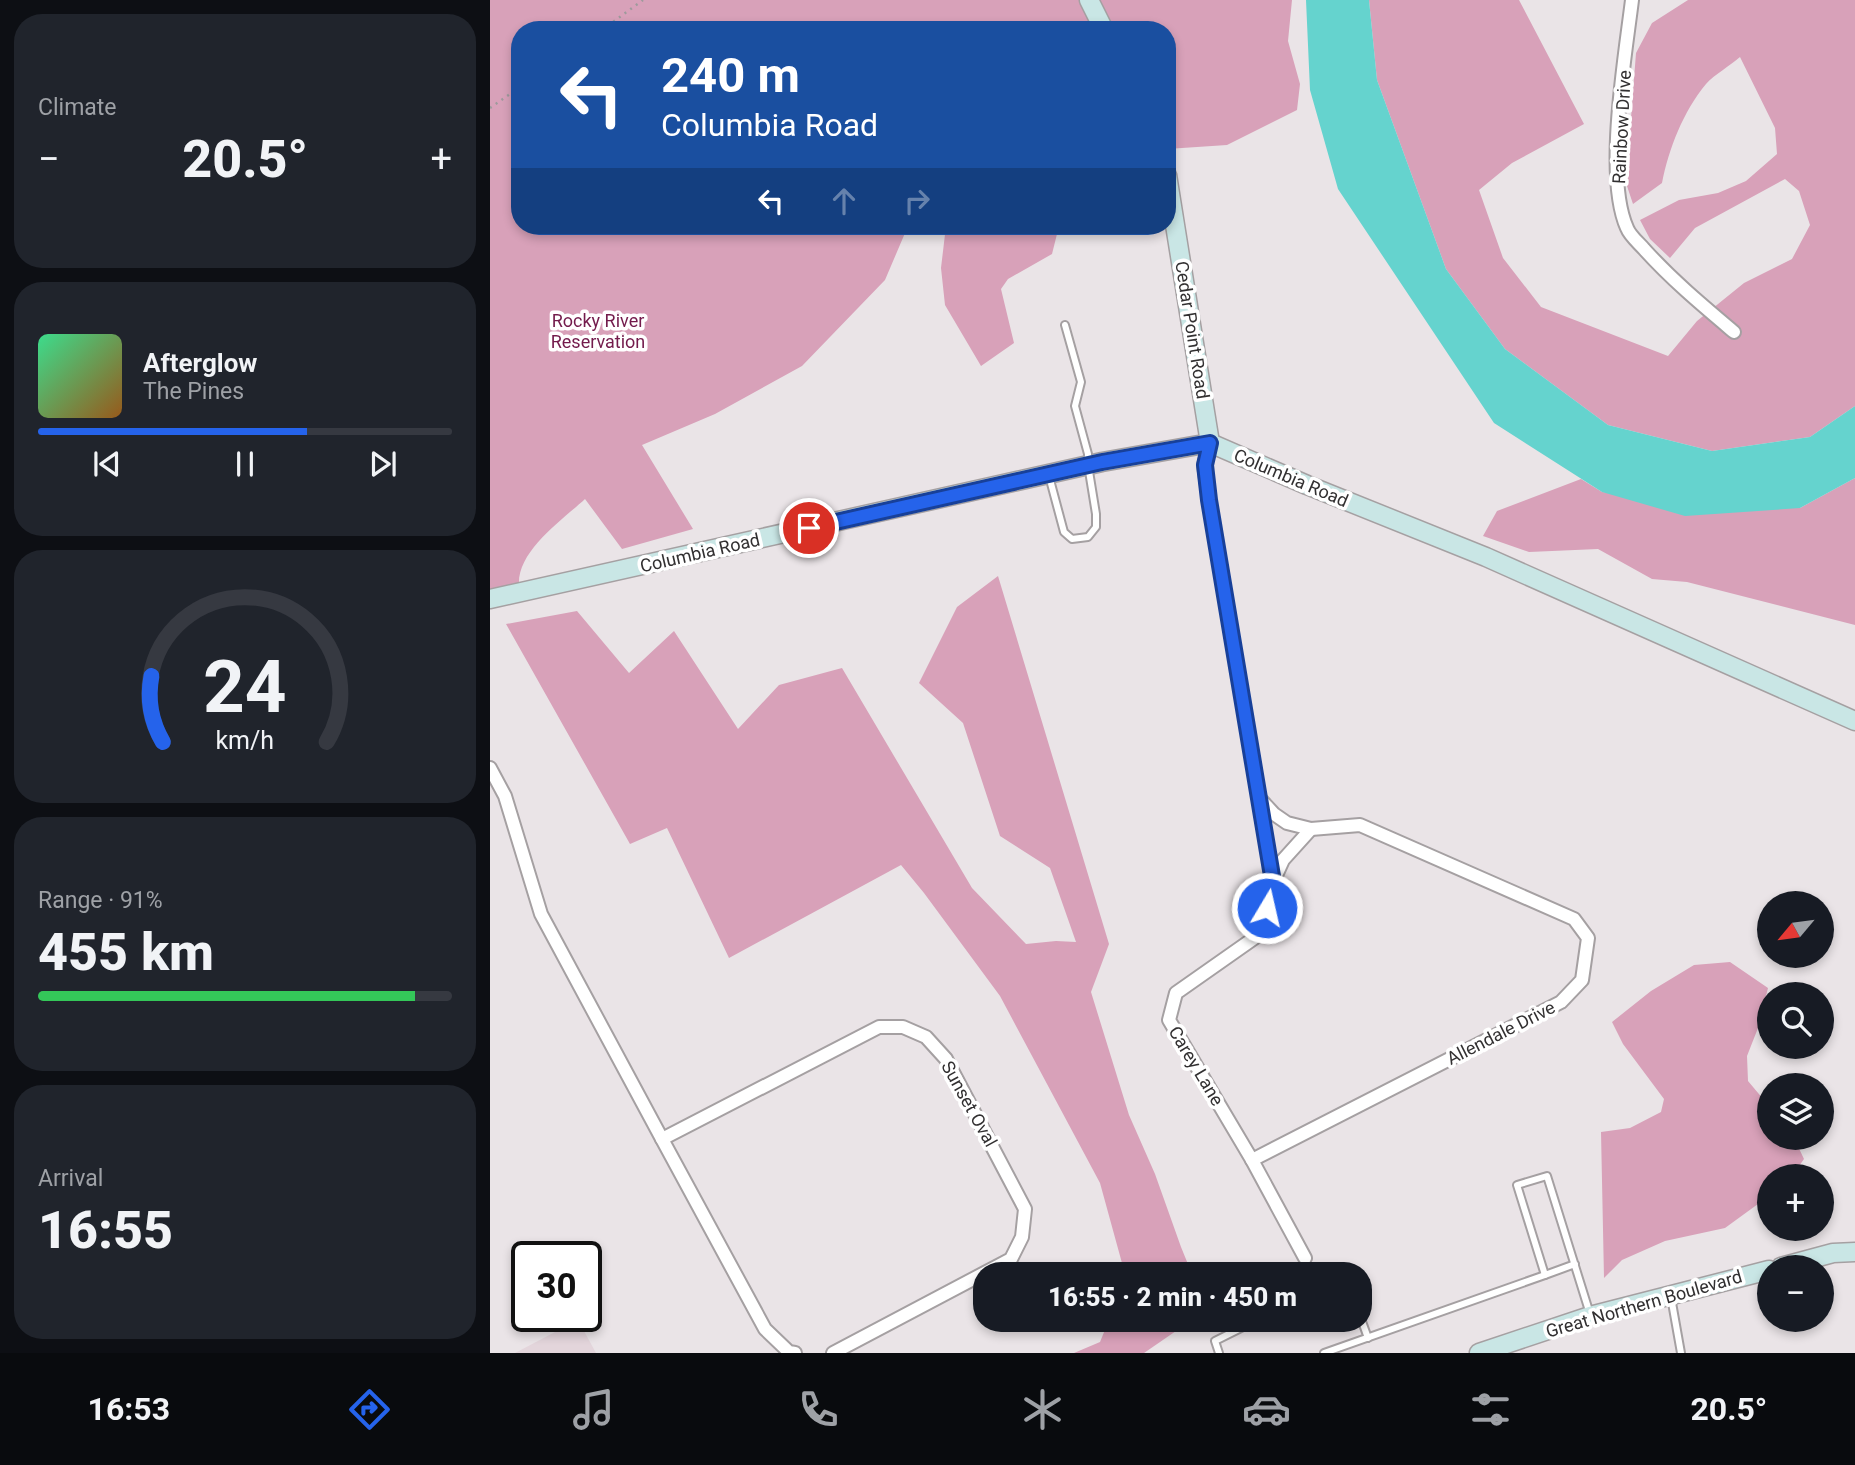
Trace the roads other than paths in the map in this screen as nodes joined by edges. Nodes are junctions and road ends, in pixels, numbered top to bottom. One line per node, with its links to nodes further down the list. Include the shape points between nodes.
1 (1089, 0): 3 (street)
2 (1632, 0): 6 (street, Rainbow Drive, via 1618,144 1619,199 1628,230 1673,281)
3 (1100, 21)
4 (1176, 231): 7 (street, Cedar Point Road)
5 (1065, 325): 8 (lane, via 1080,382 1075,406)
6 (1734, 332)
7 (1210, 443): 8 (street, Columbia Road); 11 (street, Columbia Road, via 1486,557); 13 (street, Carey Lane, via 1205,465 1209,500)
8 (1088, 466): 9 (street, Columbia Road); 9 (lane, via 1097,522 1084,539 1064,533)
9 (1049, 474): 10 (street, Columbia Road)
10 (490, 599)
11 (1855, 721)
12 (490, 768): 16 (street, via 505,796 541,914)
13 (1259, 798): 14 (street, Allendale Drive, via 1287,823); 15 (street, Carey Lane)
14 (1311, 829): 15 (street, via 1283,860); 17 (street, Allendale Drive, via 1360,825 1574,919 1588,938 1582,980 1561,1002)
15 (1273, 882): 17 (street, Carey Lane, via 1260,934 1176,993 1169,1020)
16 (662, 1139): 30 (street, via 765,1329); 31 (street, Sunset Oval, via 879,1027 903,1027 926,1037 946,1059 1025,1209 1022,1237 1011,1259)
17 (1252, 1160): 20 (street, Carey Lane)
18 (1855, 1252): 19 (street)
19 (1829, 1255)
20 (1305, 1258)
21 (1575, 1264): 23 (lane); 23 (lane, via 1547,1176 1517,1185); 25 (lane)
22 (1757, 1273): 24 (street, Great Northern Boulevard)
23 (1545, 1275): 28 (lane)
24 (1670, 1295): 25 (street, Great Northern Boulevard); 36 (lane)
25 (1590, 1316): 35 (street, Great Northern Boulevard)
26 (1233, 1332): 32 (lane, via 1215,1341)
27 (1365, 1332): 28 (lane)
28 (1367, 1338): 29 (lane)
29 (1347, 1345): 33 (lane); 34 (lane)
30 (795, 1353)
31 (833, 1353)
32 (1219, 1353)
33 (1324, 1353)
34 (1349, 1353)
35 (1479, 1353)
36 (1681, 1353)

